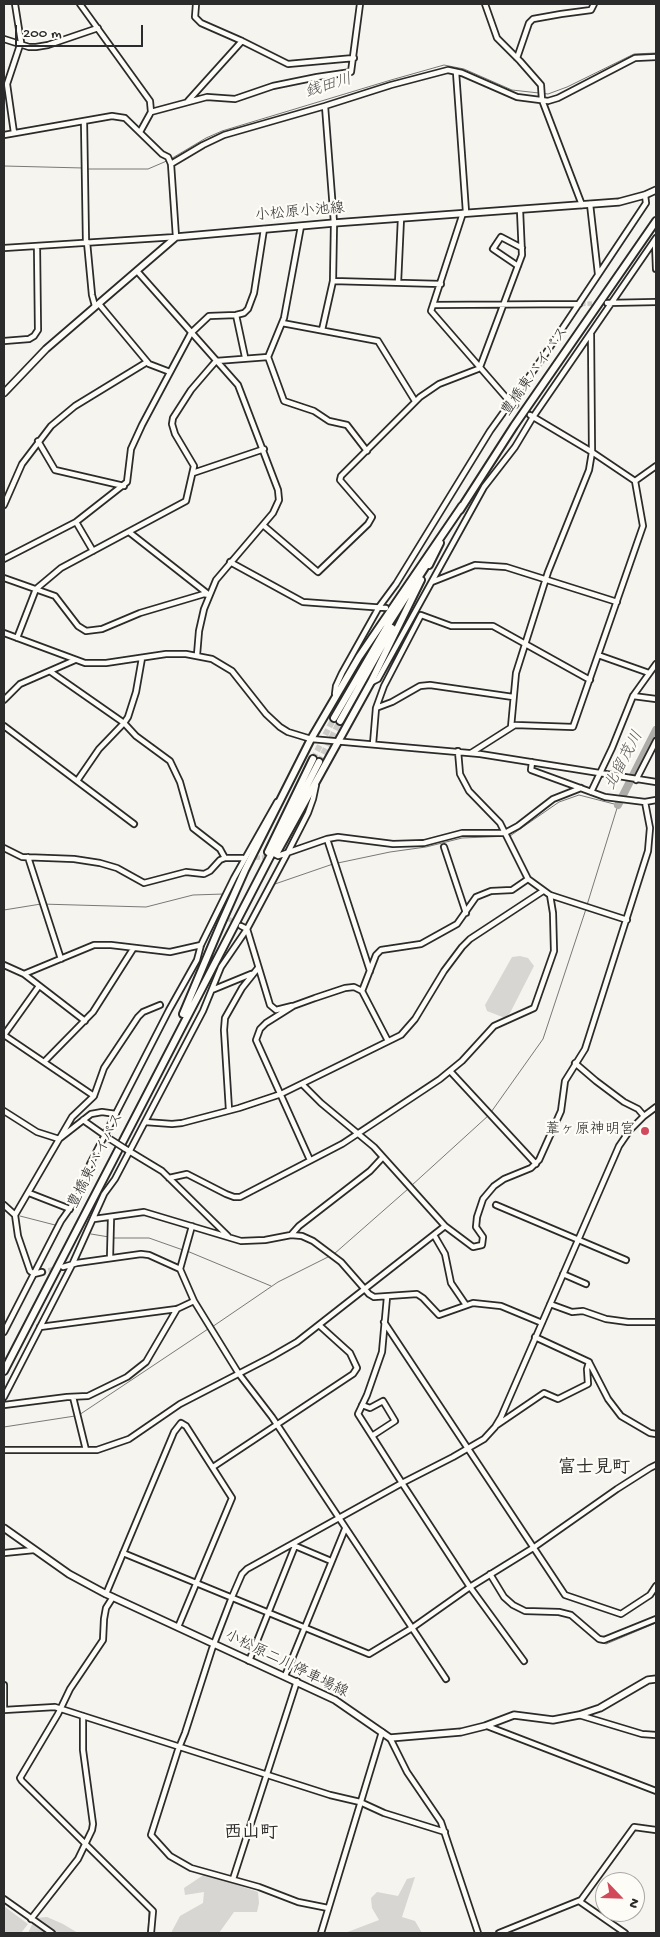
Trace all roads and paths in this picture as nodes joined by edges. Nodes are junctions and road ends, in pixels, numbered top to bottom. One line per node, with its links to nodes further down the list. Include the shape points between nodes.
1 (15, 4): 10 (street)
2 (80, 4): 7 (street)
3 (196, 4): 9 (street, via 195,17 201,23)
4 (360, 4): 12 (street)
5 (485, 4): 13 (street, via 497,38)
6 (594, 4): 13 (street, via 591,10 533,19)
7 (98, 28): 10 (street, via 48,45 29,47); 18 (street, via 148,98)
8 (4, 38): 10 (street)
9 (242, 41): 12 (street, via 288,64); 16 (street)
10 (20, 44): 21 (street, via 7,80)
11 (656, 57): 15 (street, via 635,58 558,98)
12 (354, 58): 16 (street, via 351,72 273,86 234,99 208,97)
13 (517, 58): 15 (street, via 539,81)
14 (456, 72): 15 (street, via 508,94); 17 (street, via 442,71); 29 (street)
15 (542, 100): 27 (street)
16 (187, 102): 18 (street)
17 (325, 106): 23 (street, via 224,135); 32 (street)
18 (151, 112): 20 (street)
19 (84, 121): 20 (street, via 122,117); 21 (street); 37 (street)
20 (140, 132): 23 (street, via 168,157)
21 (14, 134): 22 (street)
22 (4, 135)
23 (171, 164): 35 (street)
24 (656, 190): 25 (main road, 小松原小池線)
25 (645, 195): 26 (main road, 小松原小池線, via 619,202); 44 (street, via 646,203)
26 (590, 204): 27 (main road, 小松原小池線); 44 (street)
27 (582, 205): 28 (main road, 小松原小池線)
28 (520, 210): 29 (main road, 小松原小池線); 40 (street)
29 (465, 213): 30 (main road, 小松原小池線); 47 (street)
30 (401, 218): 32 (main road, 小松原小池線); 46 (street)
31 (656, 222): 79 (highway, 豊橋東バイパス)
32 (334, 223): 33 (main road, 小松原小池線); 45 (street)
33 (301, 226): 34 (main road, 小松原小池線); 55 (street)
34 (264, 229): 35 (main road, 小松原小池線); 54 (street, via 252,300 244,313)
35 (176, 236): 37 (street); 43 (main road)
36 (656, 239): 42 (street); 49 (street)
37 (87, 242): 38 (street); 52 (street, via 92,295)
38 (37, 246): 39 (street); 59 (street, via 38,330 29,340)
39 (4, 248)
40 (522, 248): 41 (street); 41 (street, via 501,237 493,250)
41 (518, 266): 53 (street)
42 (656, 269)
43 (137, 271): 52 (main road); 57 (street)
44 (598, 274): 51 (street)
45 (333, 281): 46 (street); 56 (street)
46 (398, 283): 47 (street)
47 (441, 284): 50 (street)
48 (656, 302): 49 (street)
49 (609, 303): 58 (street)
50 (433, 304): 53 (street); 64 (street, via 431,311)
51 (580, 304): 53 (street); 68 (street)
52 (97, 305): 63 (street); 66 (main road, via 46,349)
53 (503, 306): 64 (street)
54 (236, 315): 57 (street, via 209,316); 61 (street)
55 (282, 323): 56 (street); 60 (street)
56 (322, 330): 67 (street, via 378,341)
57 (191, 333): 62 (street); 65 (street)
58 (591, 333): 69 (street); 73 (street)
59 (4, 341)
60 (268, 356): 61 (street); 72 (street, via 284,401 329,421 347,425)
61 (245, 357): 62 (street)
62 (216, 361): 71 (street, via 242,391); 75 (street, via 173,418 175,434 194,466)
63 (147, 362): 65 (street); 70 (street, via 75,406)
64 (480, 367): 67 (street, via 430,389); 68 (street)
65 (170, 372): 77 (street, via 132,449)
66 (4, 393)
67 (416, 401): 72 (street)
68 (512, 403): 94 (street)
69 (532, 416): 73 (street); 90 (street, via 515,447 484,487)
70 (38, 441): 77 (street, via 55,470); 78 (street, via 22,464)
71 (264, 450): 75 (street); 81 (street, via 275,477 279,500)
72 (367, 450): 81 (street, via 340,478 372,517 321,570 318,572)
73 (592, 452): 76 (street); 89 (street, via 589,470)
74 (656, 466): 76 (street)
75 (193, 473): 82 (street, via 186,500)
76 (635, 481): 93 (street, via 643,526)
77 (124, 486): 80 (street)
78 (4, 505)
79 (462, 506): 83 (highway, 豊橋東バイパス); 110 (highway, via 359,657)
80 (76, 522): 84 (street); 85 (street)
81 (263, 524): 86 (street)
82 (129, 532): 84 (street); 92 (street)
83 (442, 540): 87 (highway, 豊橋東バイパス); 87 (highway, 豊橋東バイパス, via 388,625 337,720)
84 (93, 551): 91 (street, via 61,568)
85 (4, 559)
86 (230, 562): 92 (street); 94 (street, via 303,602)
87 (424, 574): 107 (highway)
88 (4, 578): 91 (street)
89 (546, 579): 90 (street, via 506,567 475,565); 93 (street); 98 (street)
90 (431, 582): 107 (street, via 378,679)
91 (36, 588): 92 (street, via 55,596 78,626 86,631 102,629 140,613); 97 (street)
92 (209, 595): 99 (street, via 199,631)
93 (617, 602): 100 (street)
94 (379, 607): 95 (street); 110 (street, via 342,673)
95 (386, 608)
96 (4, 633): 97 (street)
97 (17, 638): 102 (street)
98 (526, 644): 106 (street); 109 (street, via 516,673); 113 (street, via 493,626 451,626 421,615)
99 (197, 655): 101 (street, via 166,654); 117 (street, via 212,659 232,671 280,727)
100 (598, 655): 105 (street); 106 (street)
101 (142, 658): 102 (street, via 106,663); 114 (street, via 136,692)
102 (75, 660): 104 (street)
103 (656, 664): 105 (street)
104 (52, 672): 111 (street, via 20,684); 114 (street)
105 (649, 673): 108 (street)
106 (590, 680): 116 (street, via 573,727)
107 (371, 682): 118 (highway)
108 (633, 696): 112 (street); 124 (street)
109 (514, 697): 113 (street, via 430,685 420,686); 116 (street)
110 (335, 698): 117 (highway)
111 (4, 700)
112 (656, 700)
113 (376, 708): 120 (street)
114 (124, 724): 126 (street, via 99,750); 142 (street, via 170,762 180,782 193,828 220,849)
115 (4, 726): 126 (street)
116 (511, 727): 122 (street)
117 (311, 739): 118 (street); 131 (highway)
118 (339, 741): 120 (street); 128 (highway)
119 (656, 741): 125 (street)
120 (374, 744): 121 (street)
121 (458, 751): 122 (street); 135 (street, via 460,774 469,792 500,823)
122 (471, 752): 123 (street)
123 (532, 762): 124 (street); 129 (street, via 531,770)
124 (600, 774): 125 (street); 130 (street)
125 (632, 779): 127 (street)
126 (77, 781): 134 (street)
127 (656, 782)
128 (316, 783): 139 (street, via 308,813); 147 (highway)
129 (581, 788): 130 (street); 135 (street, via 552,799)
130 (591, 792): 133 (street)
131 (284, 793): 152 (street, via 273,806); 169 (highway, via 220,924)
132 (656, 800): 133 (street)
133 (645, 802): 149 (street, via 650,841)
134 (134, 824)
135 (506, 835): 136 (street, via 462,833 424,842 393,844 338,837); 144 (street)
136 (327, 839): 139 (street); 158 (street)
137 (444, 847): 148 (street)
138 (4, 848): 141 (street)
139 (287, 854): 140 (street); 151 (street)
140 (278, 856)
141 (28, 857): 142 (street, via 100,863 144,883 186,872 204,874); 154 (street)
142 (225, 858): 143 (street)
143 (243, 858)
144 (528, 879): 145 (street); 148 (street, via 512,890 481,894 472,901)
145 (543, 891): 146 (street); 168 (street, via 470,939 444,971 407,1030)
146 (550, 895): 149 (street); 172 (street, via 554,951 534,1008 494,1026)
147 (248, 900): 155 (highway, 豊橋東バイパス); 155 (highway, 豊橋東バイパス, via 316,761)
148 (466, 913): 158 (street, via 452,928 421,944 381,950)
149 (626, 920): 171 (street, via 585,1049)
150 (240, 926): 151 (street)
151 (247, 929): 157 (street); 162 (street, via 221,967)
152 (201, 945): 153 (street, via 170,952); 179 (street, via 197,960)
153 (133, 949): 154 (street, via 94,945); 166 (street)
154 (61, 959): 160 (street)
155 (214, 963): 169 (highway, 豊橋東バイパス)
156 (4, 965): 160 (street)
157 (258, 968): 159 (street); 165 (street, via 272,1009)
158 (370, 970): 163 (street)
159 (253, 973): 162 (street); 177 (street, via 234,999 226,1018)
160 (24, 974): 161 (street)
161 (38, 986): 166 (street); 167 (street)
162 (212, 990): 182 (street)
163 (362, 991): 165 (street, via 354,987 344,988); 168 (street)
164 (160, 1005): 175 (street, via 138,1017 104,1068)
165 (293, 1006): 174 (street, via 266,1022 256,1040)
166 (85, 1021): 170 (street)
167 (4, 1035): 170 (street)
168 (388, 1042): 173 (street)
169 (168, 1052): 227 (highway, 豊橋東バイパス)
170 (44, 1062): 175 (street)
171 (575, 1064): 180 (street); 189 (street, via 565,1081 561,1111)
172 (450, 1071): 183 (street); 189 (street)
173 (302, 1084): 174 (street); 183 (street)
174 (281, 1094): 177 (street); 188 (street)
175 (94, 1096): 185 (street, via 72,1117)
176 (656, 1107): 180 (street)
177 (229, 1110): 182 (street, via 182,1123)
178 (4, 1111): 185 (street, via 37,1132)
179 (116, 1114): 181 (street, via 91,1114); 184 (street)
180 (644, 1116): 203 (street, via 619,1146)
181 (83, 1120): 184 (street); 185 (street)
182 (145, 1122): 186 (street)
183 (358, 1134): 187 (street); 188 (street)
184 (105, 1136): 186 (street, bridge); 194 (street)
185 (59, 1138): 191 (street)
186 (130, 1152): 190 (street); 197 (street, via 104,1194)
187 (383, 1157): 199 (street); 200 (street)
188 (310, 1160): 190 (street, via 240,1197 226,1194 187,1174)
189 (536, 1164): 199 (street, via 504,1179 483,1199 476,1227 484,1241 479,1246 473,1247)
190 (169, 1178): 202 (street)
191 (29, 1193): 194 (street); 195 (street)
192 (496, 1204): 203 (street)
193 (4, 1205): 195 (street)
194 (70, 1209): 210 (street)
195 (15, 1215): 210 (street, via 18,1236 30,1271)
196 (111, 1218): 197 (street); 198 (street, via 150,1213); 204 (street)
197 (94, 1219): 206 (street)
198 (192, 1226): 202 (street); 208 (street)
199 (445, 1226): 201 (street)
200 (291, 1235): 202 (street, via 246,1241); 213 (street, via 307,1238 332,1255)
201 (434, 1236): 213 (street); 217 (street, via 444,1254 452,1283)
202 (230, 1238)
203 (578, 1240): 205 (street); 211 (street)
204 (110, 1258): 206 (street); 208 (street, via 149,1255)
205 (626, 1260)
206 (72, 1265): 207 (street); 223 (street)
207 (63, 1267)
208 (180, 1269): 215 (street)
209 (42, 1272): 210 (street)
210 (34, 1274): 224 (street)
211 (563, 1274): 212 (street); 216 (street)
212 (586, 1284)
213 (364, 1290): 214 (street, via 374,1297); 222 (street)
214 (387, 1297): 217 (street, via 416,1294 439,1316); 219 (street)
215 (194, 1301): 218 (street); 228 (street)
216 (550, 1304): 220 (street, via 606,1319); 221 (street)
217 (466, 1305): 221 (street, via 501,1306)
218 (177, 1309): 223 (street); 230 (street, via 154,1352 140,1369 94,1394)
219 (384, 1322): 232 (street, via 382,1352); 237 (street)
220 (656, 1322)
221 (542, 1323): 225 (street)
222 (320, 1325): 228 (street, via 297,1342); 233 (street, via 350,1353 356,1368 348,1380)
223 (40, 1327): 229 (street)
224 (4, 1332)
225 (536, 1337): 226 (street); 234 (street)
226 (590, 1362): 234 (street, via 588,1384 558,1399 544,1393); 235 (street, via 608,1399 621,1416)
227 (4, 1371)
228 (239, 1374): 233 (street); 239 (street, via 180,1404 129,1439 97,1450)
229 (4, 1397)
230 (73, 1397): 231 (street); 239 (street)
231 (4, 1405)
232 (362, 1405): 236 (street, via 358,1414); 236 (street, via 370,1408 383,1401 395,1420)
233 (277, 1426): 241 (street); 243 (street)
234 (495, 1427): 237 (street, via 484,1439)
235 (656, 1434)
236 (372, 1436): 242 (street)
237 (468, 1448): 242 (street); 247 (street)
238 (4, 1450): 239 (street)
239 (86, 1450)
240 (656, 1466): 247 (street)
241 (213, 1467): 250 (street, via 186,1426 180,1423); 253 (street, via 232,1498)
242 (402, 1483): 243 (street); 254 (street)
243 (339, 1519): 245 (street); 246 (street)
244 (4, 1528): 248 (main road, 小松原二川停車場線)
245 (345, 1529): 251 (street); 262 (street)
246 (293, 1546): 251 (street); 257 (street, via 247,1569); 258 (street)
247 (533, 1548): 252 (street); 255 (street, via 565,1595 615,1612 622,1614 627,1611 650,1595)
248 (34, 1550): 249 (street); 256 (main road, 小松原二川停車場線)
249 (4, 1553)
250 (123, 1553): 253 (street); 256 (street)
251 (331, 1561): 260 (street)
252 (490, 1574): 254 (street); 259 (street, via 504,1597 514,1605 525,1611 560,1612 571,1616 599,1639 604,1640)
253 (197, 1582): 257 (street); 261 (street)
254 (470, 1586): 262 (street); 265 (street)
255 (656, 1586)
256 (110, 1596): 261 (main road, 小松原二川停車場線); 271 (street, via 103,1640)
257 (232, 1597): 258 (street); 263 (street)
258 (268, 1612): 260 (street); 264 (street)
259 (656, 1619)
260 (304, 1626): 262 (street, via 367,1654); 266 (street)
261 (178, 1627): 263 (main road, 小松原二川停車場線)
262 (412, 1628): 268 (street)
263 (213, 1644): 264 (main road, 小松原二川停車場線); 279 (street)
264 (249, 1661): 266 (main road, 小松原二川停車場線)
265 (524, 1661)
266 (285, 1676): 269 (main road, 小松原二川停車場線)
267 (656, 1678): 273 (main road, via 600,1708)
268 (446, 1679)
269 (297, 1681): 276 (main road, 小松原二川停車場線, via 335,1700); 280 (street)
270 (4, 1685): 272 (street)
271 (58, 1708): 272 (street); 274 (street); 285 (street, via 20,1778)
272 (4, 1710)
273 (579, 1715): 275 (main road, via 552,1720 514,1715); 277 (street, via 642,1734)
274 (83, 1716): 279 (street); 285 (street, via 83,1750 93,1824)
275 (485, 1726): 278 (main road, via 461,1732); 281 (street)
276 (382, 1732): 278 (main road, 小松原二川停車場線); 282 (street)
277 (656, 1735)
278 (390, 1738): 284 (street)
279 (180, 1747): 280 (street); 286 (street, via 151,1835 170,1856 191,1868)
280 (266, 1774): 282 (street); 286 (street)
281 (656, 1791)
282 (360, 1802): 284 (street); 289 (street)
283 (656, 1830): 288 (street, via 634,1827)
284 (445, 1832): 294 (street)
285 (86, 1845): 290 (street); 292 (street, via 153,1911)
286 (233, 1879): 289 (street, via 298,1902)
287 (4, 1899): 290 (street)
288 (579, 1901): 295 (street); 296 (street)
289 (328, 1908): 293 (street)
290 (31, 1919): 291 (street)
291 (52, 1933)
292 (151, 1933)
293 (321, 1933)
294 (478, 1933)
295 (499, 1933)
296 (625, 1933)

